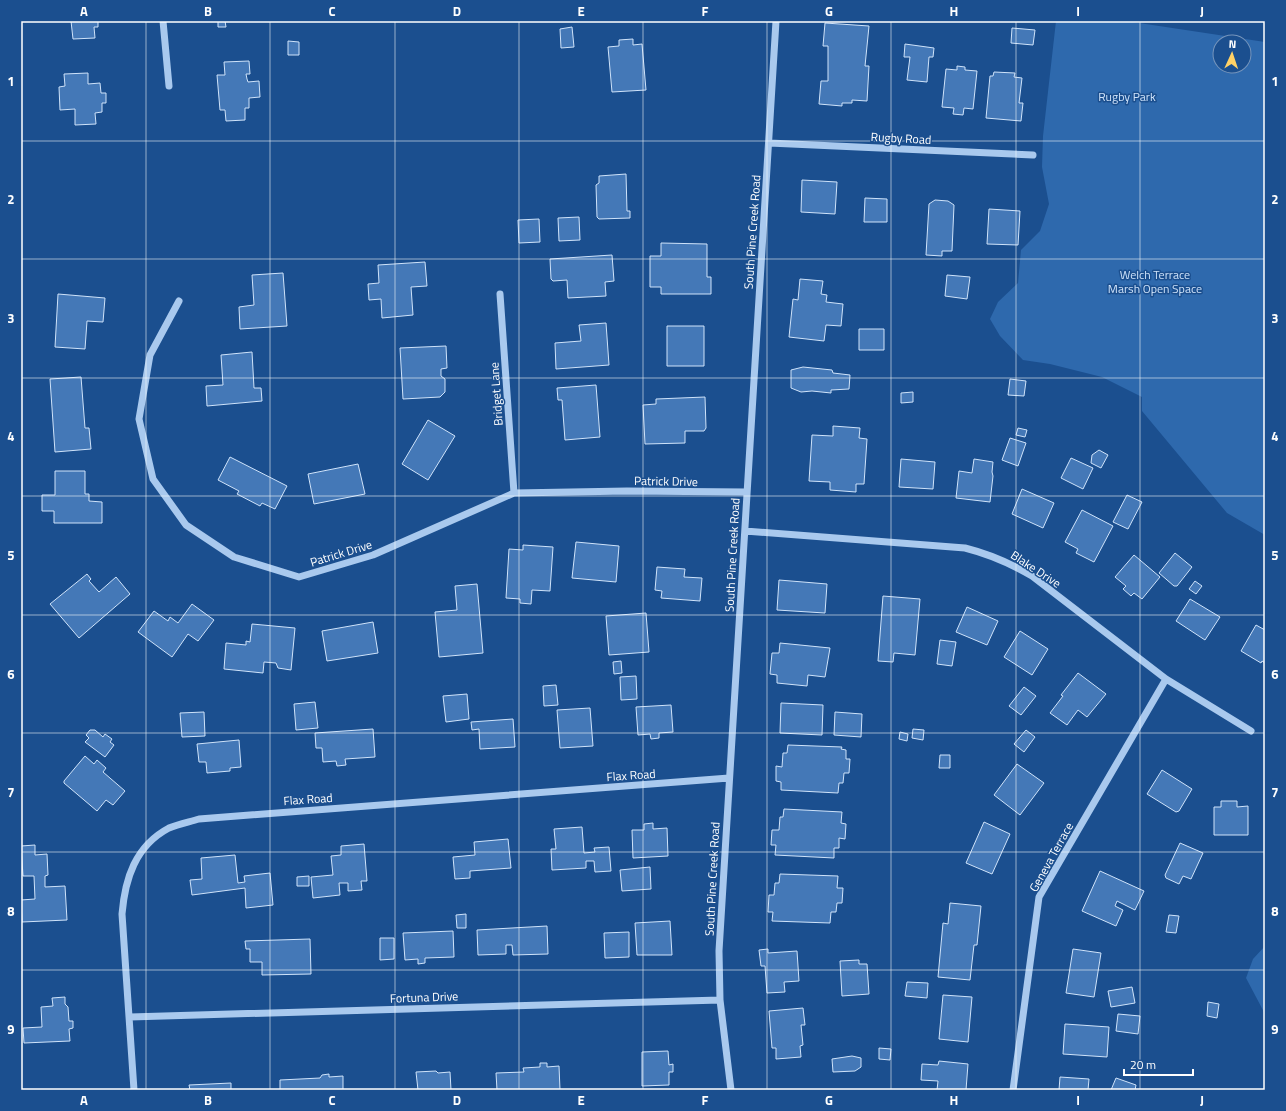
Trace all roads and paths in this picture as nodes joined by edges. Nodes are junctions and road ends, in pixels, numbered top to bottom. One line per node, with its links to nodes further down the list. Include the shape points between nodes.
1 (163, 21): 3 (street)
2 (776, 21): 4 (street, South Pine Creek Road)
3 (169, 86)
4 (768, 143): 5 (street, Rugby Road); 8 (street, South Pine Creek Road)
5 (1033, 155)
6 (500, 294): 9 (street, Bridget Lane)
7 (179, 302): 9 (street, Patrick Drive, via 150,356 139,419 153,479 186,525 234,557 299,577 373,555)
8 (746, 492): 9 (street, Patrick Drive); 10 (street, South Pine Creek Road)
9 (514, 493)
10 (745, 531): 11 (street, Blake Drive, via 964,548 988,554 1032,576); 13 (street, South Pine Creek Road)
11 (1166, 679): 12 (street, Blake Drive); 18 (street, Geneva Terrace, via 1039,897)
12 (1251, 731)
13 (729, 778): 14 (street, South Pine Creek Road); 15 (street, Flax Road, via 199,819 169,828 146,845 131,867 124,892 122,914)
14 (720, 1000): 15 (street, Fortuna Drive); 17 (street, South Pine Creek Road)
15 (130, 1017): 16 (street, Flax Road)
16 (134, 1090)
17 (731, 1090)
18 (1013, 1090)

